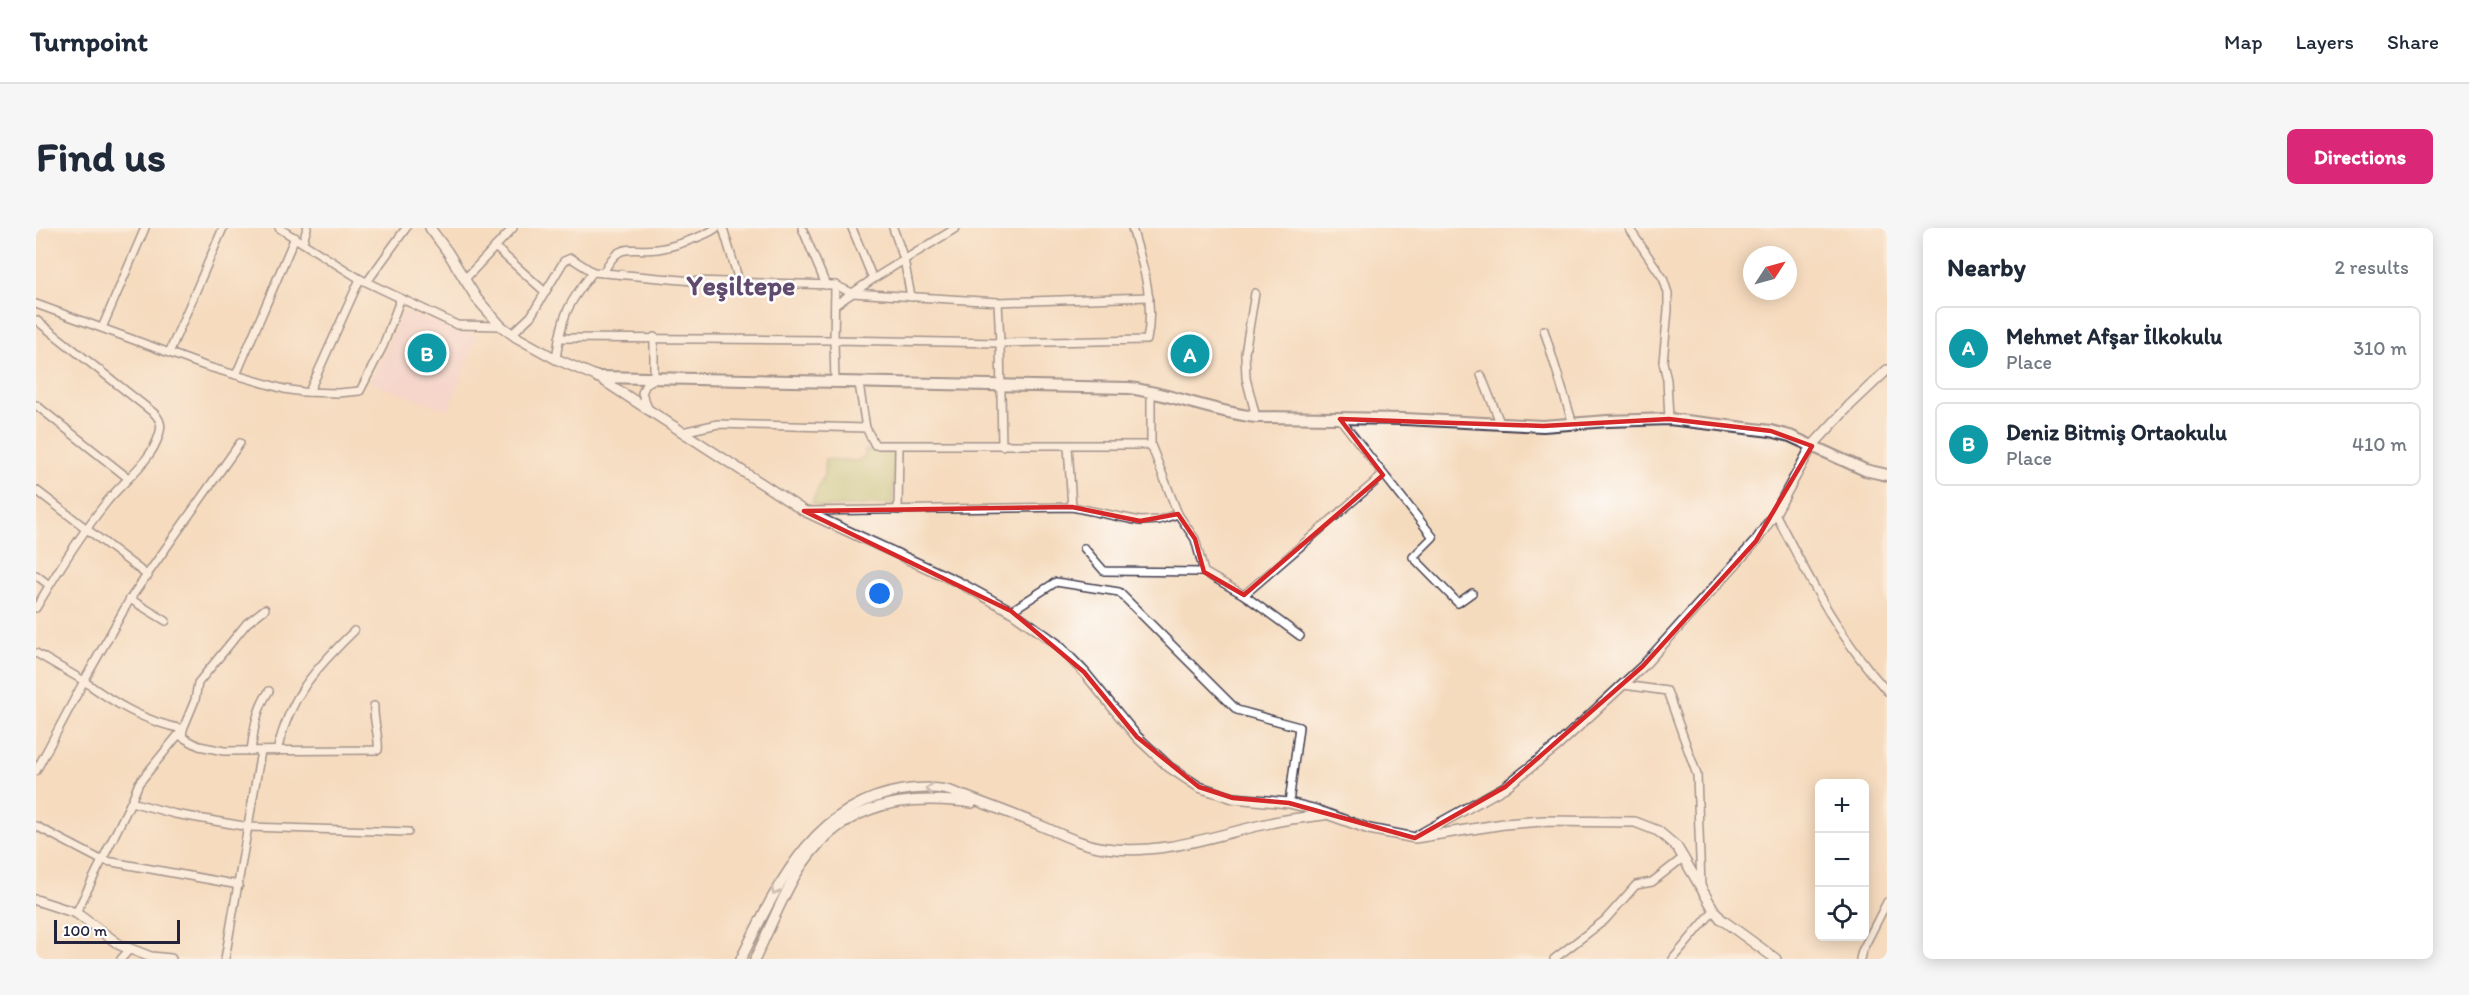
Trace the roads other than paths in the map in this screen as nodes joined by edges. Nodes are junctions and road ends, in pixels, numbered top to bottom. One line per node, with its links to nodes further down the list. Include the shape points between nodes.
1 (144, 228): 39 (street)
2 (223, 228): 46 (street)
3 (279, 228): 16 (street)
4 (307, 228): 17 (street)
5 (406, 228): 24 (street)
6 (430, 228): 23 (street)
7 (513, 228): 18 (street)
8 (716, 228): 21 (street, via 693,233 682,243 657,249 624,250 612,257)
9 (723, 228): 25 (street)
10 (802, 228): 26 (street)
11 (852, 228): 22 (street)
12 (893, 228): 19 (street)
13 (956, 228): 19 (street)
14 (1132, 228): 32 (street)
15 (1629, 228): 62 (street, via 1663,278 1668,293 1663,362)
16 (295, 237): 17 (street); 49 (street)
17 (303, 242): 24 (street)
18 (495, 247): 23 (street); 28 (street)
19 (904, 259): 22 (street); 31 (street)
20 (593, 272): 21 (street); 28 (street, via 568,258); 43 (street, via 564,313)
21 (603, 273): 25 (street, via 693,282)
22 (873, 279): 29 (street)
23 (464, 280): 38 (street)
24 (363, 281): 33 (street); 57 (street)
25 (739, 281): 26 (street)
26 (826, 285): 27 (street)
27 (835, 285): 29 (street); 36 (street)
28 (544, 291): 41 (street, via 531,316)
29 (852, 293): 31 (street); 36 (street)
30 (1256, 293): 60 (street, via 1245,353 1246,378)
31 (911, 297): 34 (street)
32 (1149, 297): 34 (street); 45 (street, via 1151,321 1147,340)
33 (400, 300): 38 (street, via 457,325); 57 (street, via 360,391)
34 (998, 302): 45 (street)
35 (36, 304): 39 (street)
36 (835, 305): 44 (street)
37 (36, 320): 76 (street, via 159,419 161,426 155,445)
38 (501, 326): 41 (street)
39 (102, 328): 46 (street)
40 (1544, 330): 63 (street)
41 (512, 334): 47 (street)
42 (654, 337): 43 (street); 44 (street); 52 (street)
43 (559, 338): 47 (street)
44 (834, 340): 45 (street); 53 (street)
45 (1000, 343): 55 (street)
46 (169, 353): 49 (street)
47 (556, 359): 51 (street)
48 (1887, 370): 68 (street)
49 (236, 375): 57 (street)
50 (1481, 375): 64 (street)
51 (598, 377): 52 (main road); 59 (street)
52 (654, 380): 53 (main road); 59 (street, via 646,384 642,393)
53 (835, 382): 54 (main road)
54 (859, 384): 55 (main road); 65 (street)
55 (1002, 385): 56 (main road); 71 (street)
56 (1151, 391): 60 (main road); 69 (street)
57 (309, 392)
58 (36, 405): 76 (street)
59 (651, 413): 66 (street)
60 (1256, 417): 61 (main road)
61 (1340, 419): 64 (main road); 75 (street)
62 (1674, 420): 63 (main road); 68 (main road, via 1771,431)
63 (1573, 424): 64 (main road)
64 (1501, 425)
65 (866, 428): 66 (street, via 718,424); 70 (street, via 875,445)
66 (682, 432): 80 (street)
67 (240, 443): 87 (street)
68 (1814, 443): 73 (main road); 74 (main road, via 1865,470); 81 (street)
69 (1151, 445): 72 (street); 82 (street)
70 (899, 446): 71 (street); 79 (street)
71 (1002, 446): 72 (street)
72 (1068, 446): 78 (street)
73 (1887, 468)
74 (1887, 475)
75 (1383, 476): 89 (street, via 1433,537 1413,557 1458,603); 90 (street)
76 (128, 478): 83 (street)
77 (36, 490): 83 (street)
78 (1072, 507): 79 (street); 82 (street, via 1140,521)
79 (898, 510): 80 (street)
80 (804, 511): 94 (street, via 958,582)
81 (1775, 513): 100 (street, via 1698,608); 102 (street, via 1818,596 1869,672)
82 (1178, 514): 85 (street, via 1195,538)
83 (86, 529): 87 (street); 88 (street)
84 (1084, 548): 85 (street, via 1104,571)
85 (1204, 573): 90 (street)
86 (36, 575): 88 (street)
87 (148, 576): 91 (street)
88 (49, 585): 92 (street)
89 (1472, 593)
90 (1244, 595): 97 (street)
91 (130, 599): 95 (street); 99 (street)
92 (36, 608)
93 (265, 609): 104 (street, via 247,623 198,683)
94 (1011, 611): 110 (street, via 1057,644 1137,737 1169,767 1199,787 1233,798); 110 (street, via 1056,582 1119,592 1237,710 1299,727)
95 (166, 621)
96 (354, 631): 107 (street, via 302,686)
97 (1300, 636)
98 (36, 653): 99 (street)
99 (84, 681): 104 (street, via 116,704); 108 (street)
100 (1624, 685): 116 (street, via 1505,787); 120 (street, via 1667,691 1696,775)
101 (269, 691): 105 (street, via 254,723)
102 (1887, 691)
103 (374, 706): 107 (street, via 378,750)
104 (183, 729): 105 (street, via 182,737 199,746); 109 (street, via 139,783)
105 (251, 751): 106 (street)
106 (261, 751): 107 (street); 114 (street)
107 (277, 751)
108 (36, 771)
109 (131, 802): 114 (street); 118 (street)
110 (1289, 802): 112 (street)
111 (984, 805): 112 (street, via 1082,843 1128,850 1174,846 1272,822); 129 (street, one-way to 129, via 954,791 923,787 866,800 844,812 823,827 787,870); 130 (street, via 915,800 874,806 850,818 806,860)
112 (1326, 814): 116 (street, via 1369,829)
113 (36, 826): 118 (street)
114 (249, 827): 115 (street); 119 (street)
115 (408, 831)
116 (1415, 838): 117 (street, via 1543,821 1635,822 1666,836)
117 (1684, 857): 120 (street); 131 (street, via 1652,882 1636,885 1605,920)
118 (101, 860): 119 (street); 124 (street)
119 (239, 885): 128 (street)
120 (1701, 889): 123 (street)
121 (36, 900): 124 (street)
122 (1887, 902): 134 (street)
123 (1714, 910): 132 (street); 133 (street, via 1734,930)
124 (76, 913): 125 (street)
125 (130, 949): 126 (street); 127 (street)
126 (121, 959)
127 (171, 959)
128 (225, 959)
129 (741, 959)
130 (755, 959)
131 (1554, 959)
132 (1673, 959)
133 (1776, 959)
134 (1860, 959)

